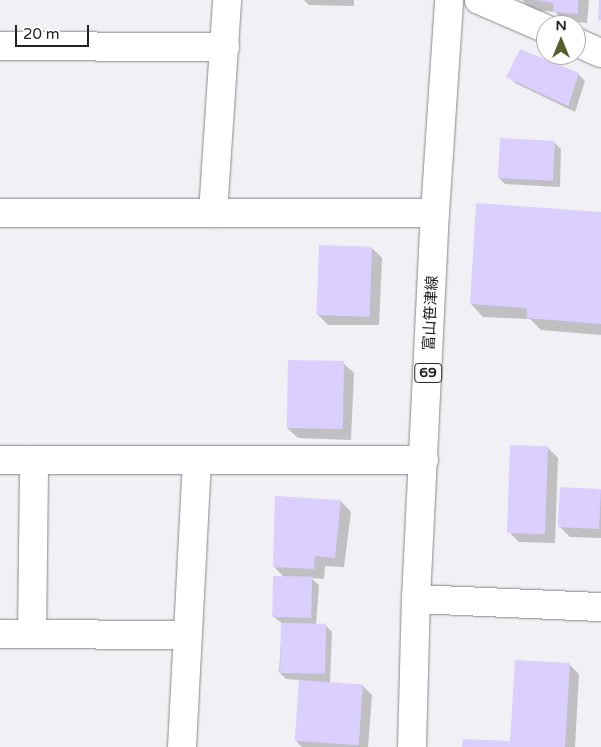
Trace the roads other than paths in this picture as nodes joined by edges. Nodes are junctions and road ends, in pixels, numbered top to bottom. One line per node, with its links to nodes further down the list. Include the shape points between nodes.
1 (227, 0): 7 (street)
2 (449, 0): 11 (street, 富山笹津線 / 69)
3 (479, 0): 4 (street)
4 (536, 25)
5 (0, 46): 7 (street)
6 (586, 46): 8 (street)
7 (225, 47): 10 (street)
8 (601, 53)
9 (0, 213): 10 (street)
10 (213, 213): 11 (street)
11 (435, 213): 15 (street, 富山笹津線 / 69)
12 (0, 460): 13 (street)
13 (34, 460): 14 (street); 19 (street)
14 (197, 460): 15 (street); 20 (street)
15 (424, 460): 16 (street, 富山笹津線 / 69)
16 (416, 599): 17 (street); 22 (street, 富山笹津線 / 69)
17 (601, 607)
18 (0, 634): 19 (street)
19 (32, 634): 20 (street)
20 (188, 635): 21 (street)
21 (182, 747)
22 (412, 747)

